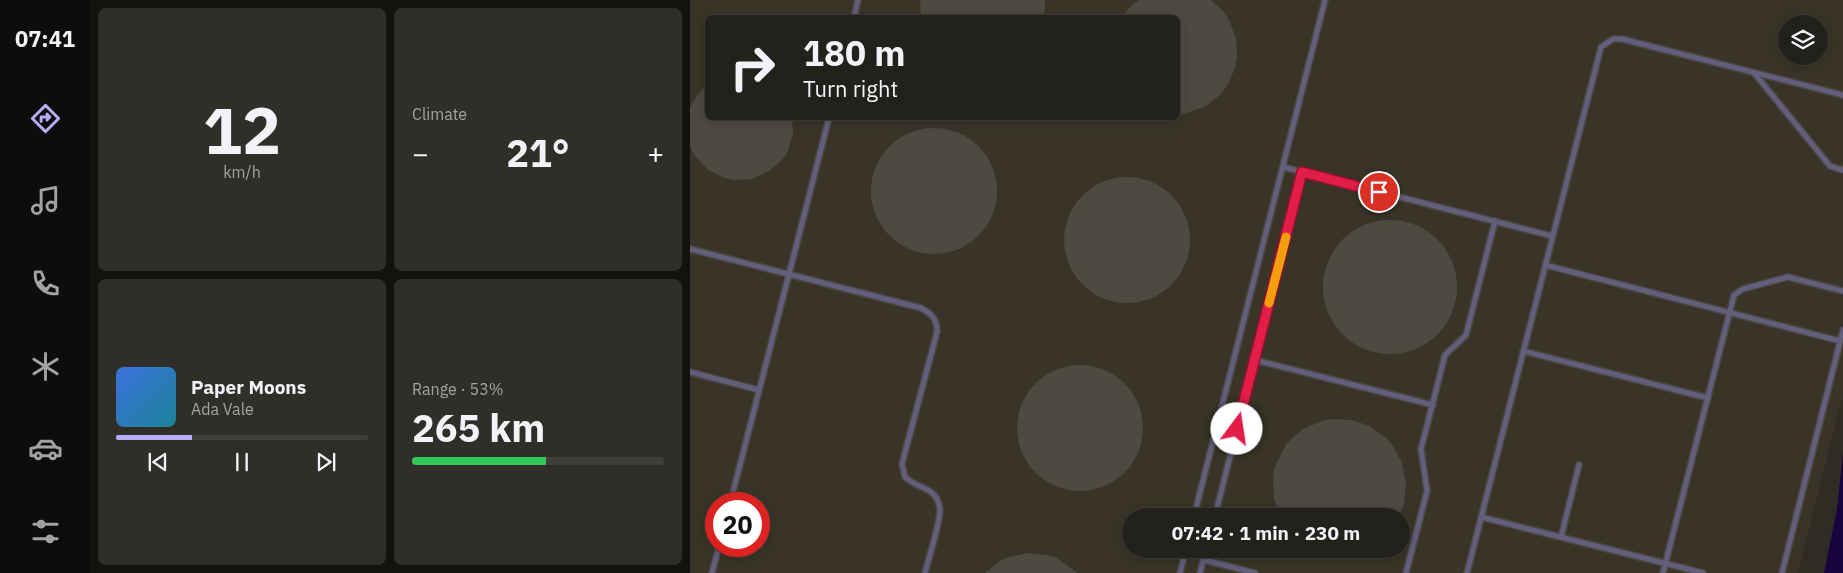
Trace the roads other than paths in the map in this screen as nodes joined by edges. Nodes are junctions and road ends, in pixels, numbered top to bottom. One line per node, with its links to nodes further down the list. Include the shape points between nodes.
1 (858, 0): 3 (lane)
2 (1325, 0): 7 (lane)
3 (855, 15)
4 (1755, 73): 5 (lane); 8 (lane, via 1830,166); 17 (lane, via 1622,39 1613,39 1601,47)
5 (1843, 96)
6 (828, 120): 12 (lane)
7 (1283, 167): 9 (lane); 25 (lane)
8 (1843, 170)
9 (1302, 172): 10 (lane); 18 (lane)
10 (1495, 221): 14 (lane, via 1552,236 1544,266); 22 (lane, via 1466,335 1445,355)
11 (690, 249): 12 (lane)
12 (789, 274): 20 (lane); 34 (lane, via 921,308 934,316 936,332 902,464 905,477 932,493 940,510)
13 (1843, 291): 14 (lane, via 1788,277 1740,290 1733,298)
14 (1729, 313): 16 (lane); 21 (lane)
15 (1843, 330): 16 (lane)
16 (1840, 341): 42 (lane)
17 (1523, 351): 21 (lane); 27 (lane)
18 (1254, 360): 22 (lane); 26 (lane)
19 (690, 372): 20 (lane)
20 (759, 390): 24 (lane)
21 (1708, 398): 32 (lane)
22 (1432, 405): 38 (lane, via 1422,449 1426,491)
23 (1579, 465): 28 (lane)
24 (733, 492)
25 (1196, 508)
26 (1217, 508)
27 (1481, 517): 28 (lane); 39 (lane)
28 (1561, 537): 32 (lane)
29 (716, 557): 33 (lane)
30 (1184, 558): 35 (lane)
31 (1204, 560): 36 (lane); 37 (lane)
32 (1666, 564): 40 (lane); 41 (lane)
33 (712, 573)
34 (925, 573)
35 (1180, 573)
36 (1200, 573)
37 (1255, 573)
38 (1406, 573)
39 (1467, 573)
40 (1663, 573)
41 (1703, 573)
42 (1782, 573)

